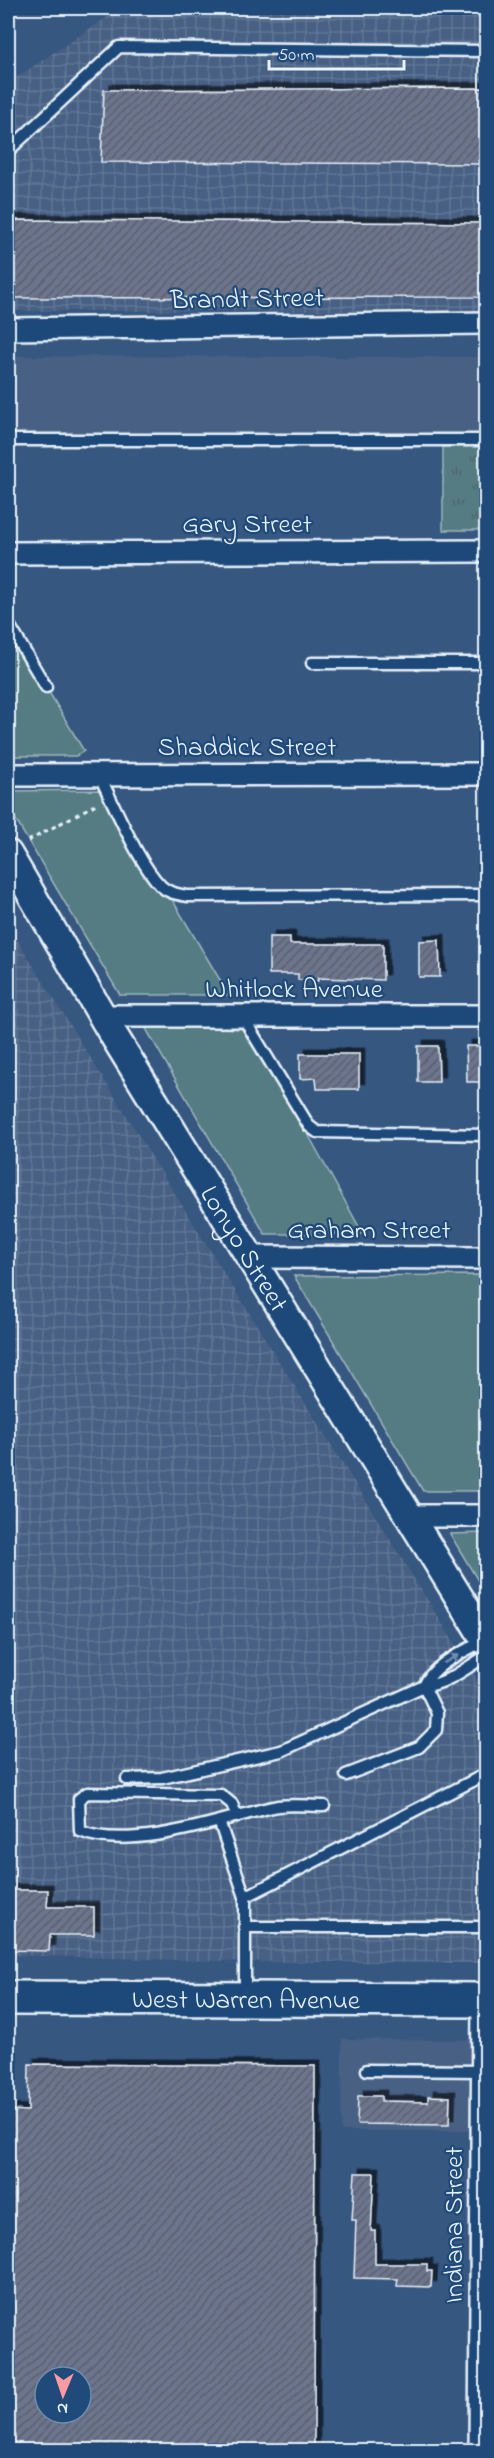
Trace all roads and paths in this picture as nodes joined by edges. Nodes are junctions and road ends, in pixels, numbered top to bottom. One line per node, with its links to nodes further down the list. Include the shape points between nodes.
1 (486, 51): 2 (lane, via 119,47)
2 (8, 151)
3 (486, 324): 4 (street, Brandt Street)
4 (8, 329)
5 (8, 440): 6 (lane)
6 (486, 440)
7 (486, 551): 8 (street, Gary Street)
8 (8, 553)
9 (8, 623): 12 (lane)
10 (312, 663): 11 (lane)
11 (486, 663)
12 (46, 687)
13 (486, 774): 15 (street, Shaddick Street)
14 (8, 775): 15 (street, Shaddick Street)
15 (99, 775): 16 (lane)
16 (110, 796): 17 (path); 19 (lane, via 146,866 170,893)
17 (18, 848): 18 (street, Lonyo Street)
18 (16, 887): 20 (street, Lonyo Street)
19 (486, 895)
20 (102, 1016): 21 (street, Whitlock Avenue); 24 (street, Lonyo Street)
21 (242, 1016): 22 (street, Whitlock Avenue); 23 (lane, via 309,1126 317,1132)
22 (486, 1016)
23 (486, 1135)
24 (252, 1257): 25 (street, Graham Street); 26 (street, Lonyo Street)
25 (486, 1258)
26 (408, 1516): 27 (street); 28 (street, Lonyo Street)
27 (486, 1516)
28 (486, 1646): 29 (lane, via 446,1680); 29 (lane, one-way to 28, via 438,1667)
29 (423, 1686): 31 (lane, via 437,1713 436,1730 419,1747); 32 (lane, via 281,1751 162,1778)
30 (486, 1774): 36 (lane)
31 (346, 1776)
32 (128, 1779)
33 (324, 1806): 34 (lane, via 278,1806)
34 (237, 1817): 35 (lane); 35 (lane, via 232,1804 221,1795 87,1793 79,1799 80,1831 92,1837 130,1838)
35 (219, 1821): 36 (lane)
36 (245, 1897): 37 (lane)
37 (244, 1927): 38 (lane); 40 (lane)
38 (486, 1927)
39 (8, 1998): 40 (main road, West Warren Avenue)
40 (245, 1999): 41 (main road, West Warren Avenue)
41 (485, 2000): 43 (street, Indiana Street)
42 (367, 2070): 43 (lane)
43 (484, 2071): 44 (street, Indiana Street)
44 (484, 2135): 45 (street, Indiana Street)
45 (480, 2451)

